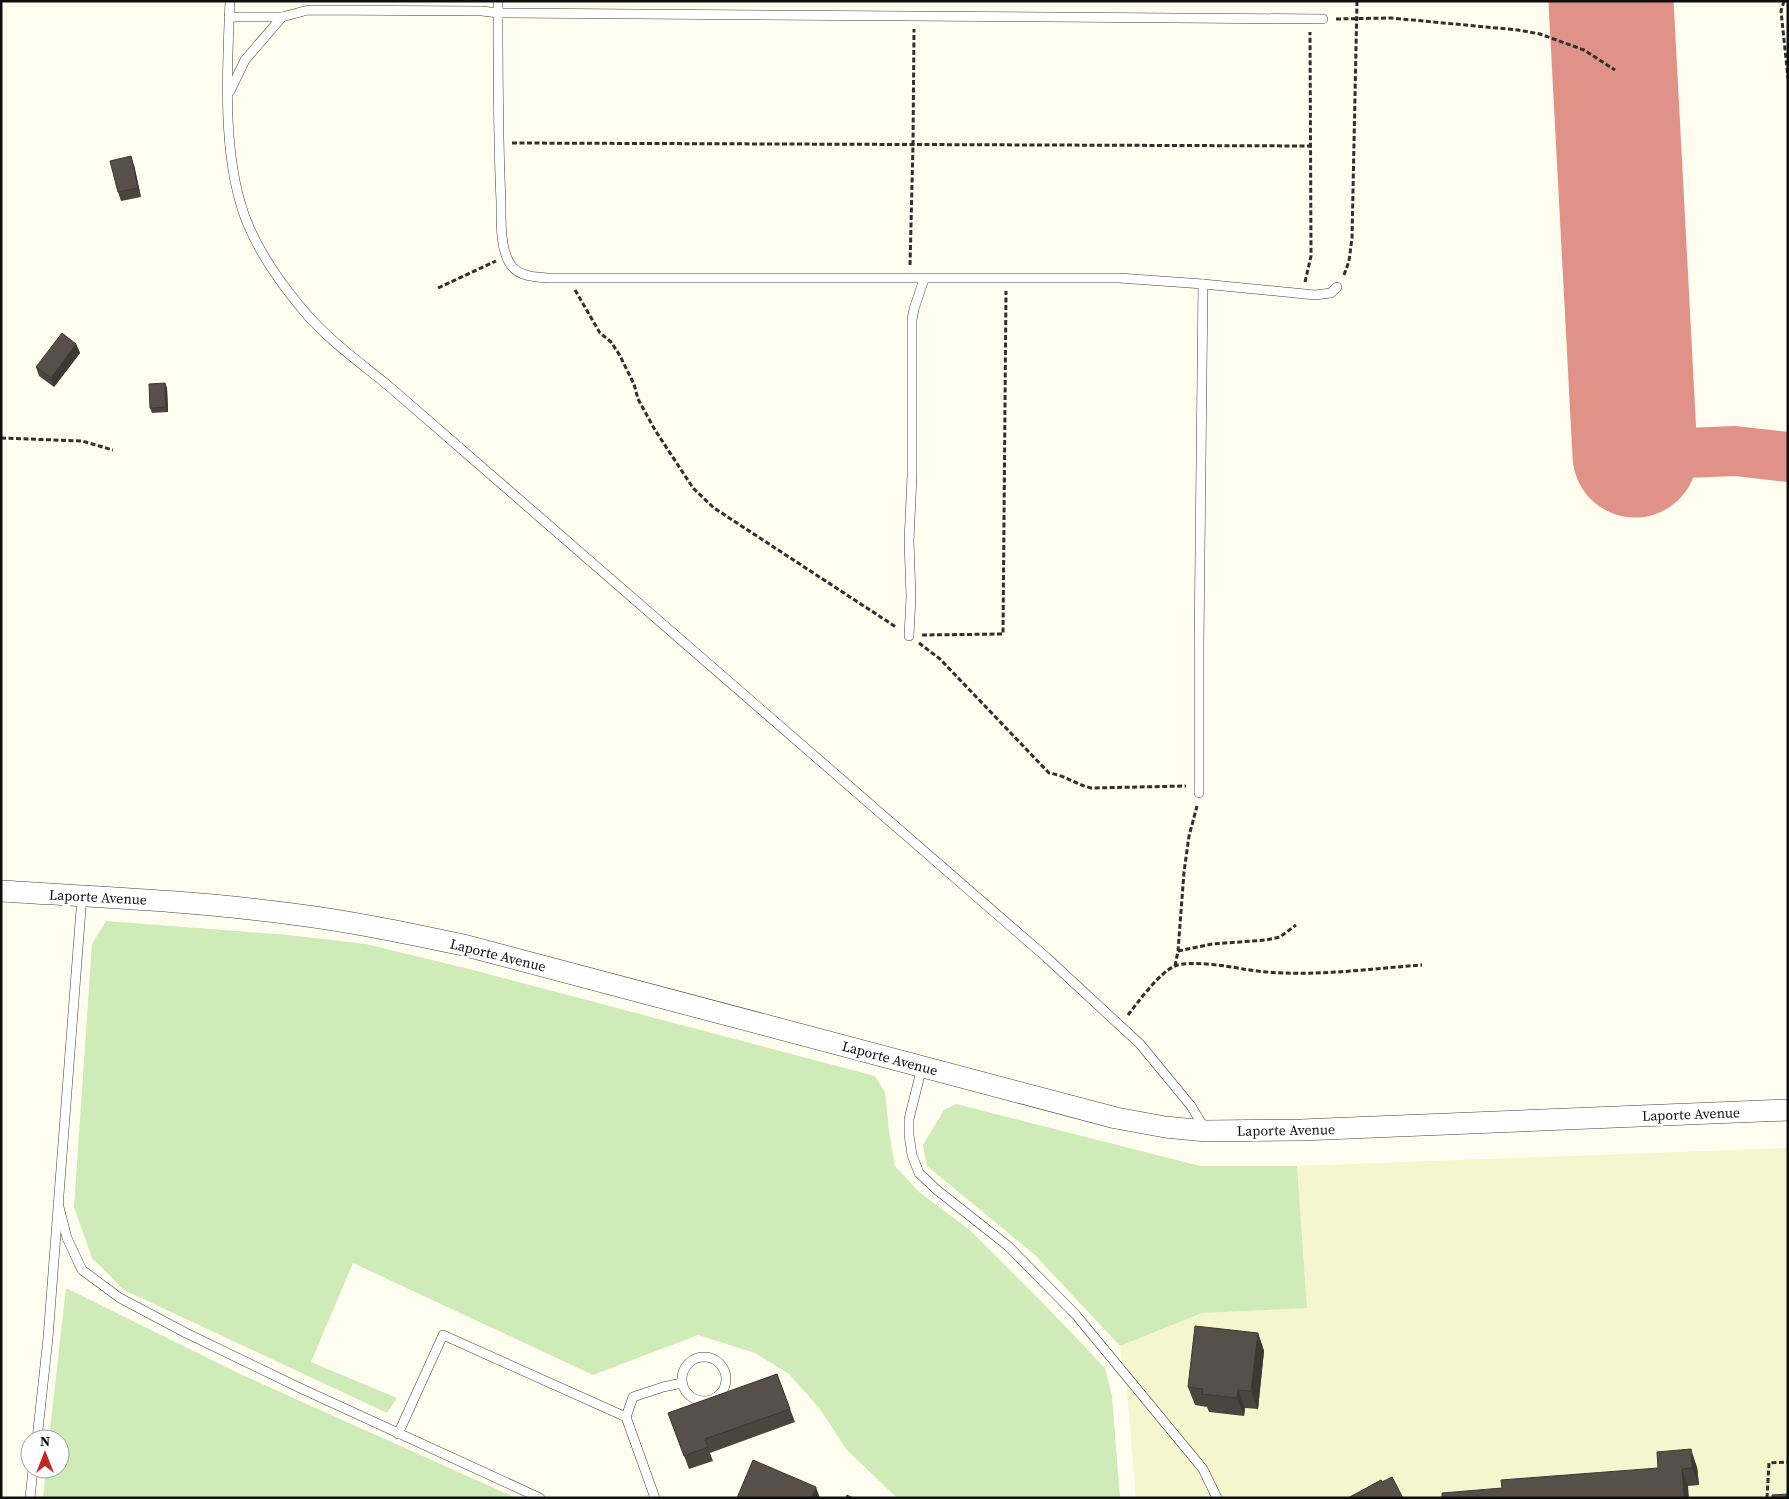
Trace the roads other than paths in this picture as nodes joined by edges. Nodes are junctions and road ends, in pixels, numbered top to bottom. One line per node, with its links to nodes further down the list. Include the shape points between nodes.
1 (230, 1): 4 (lane)
2 (498, 1): 3 (lane)
3 (498, 13): 5 (lane, via 308,10); 6 (lane); 8 (lane, via 502,233 506,256 519,272 568,278)
4 (229, 17): 5 (lane); 7 (lane)
5 (282, 17): 7 (lane, via 245,60)
6 (1323, 19)
7 (229, 96): 17 (lane, via 234,170 249,226 266,259 304,311 346,351 1046,957 1140,1044)
8 (924, 279): 9 (lane, via 1119,278); 11 (lane, via 912,320)
9 (1202, 284): 10 (lane, via 1315,295 1331,293); 12 (lane)
10 (1337, 287)
11 (909, 636)
12 (1199, 789)
13 (1, 892): 14 (street, Laporte Avenue)
14 (82, 896): 15 (street, Laporte Avenue, via 249,909 362,924 463,945); 18 (lane)
15 (922, 1067): 17 (street, Laporte Avenue, via 1116,1118); 27 (lane, via 909,1119 912,1155 920,1173 1008,1246 1076,1315 1204,1469)
16 (1788, 1110): 17 (street, Laporte Avenue)
17 (1206, 1131)
18 (58, 1203): 21 (lane); 22 (lane, via 67,1238 82,1270 120,1298)
19 (682, 1383): 19 (lane, via 689,1396 709,1401 721,1392 725,1372 716,1360 694,1359 684,1369); 20 (lane, via 633,1397)
20 (626, 1417): 22 (lane, via 443,1335); 26 (lane)
21 (38, 1429)
22 (398, 1434): 25 (lane)
23 (32, 1479): 24 (lane)
24 (30, 1498)
25 (540, 1498)
26 (655, 1498)
27 (1217, 1498)

